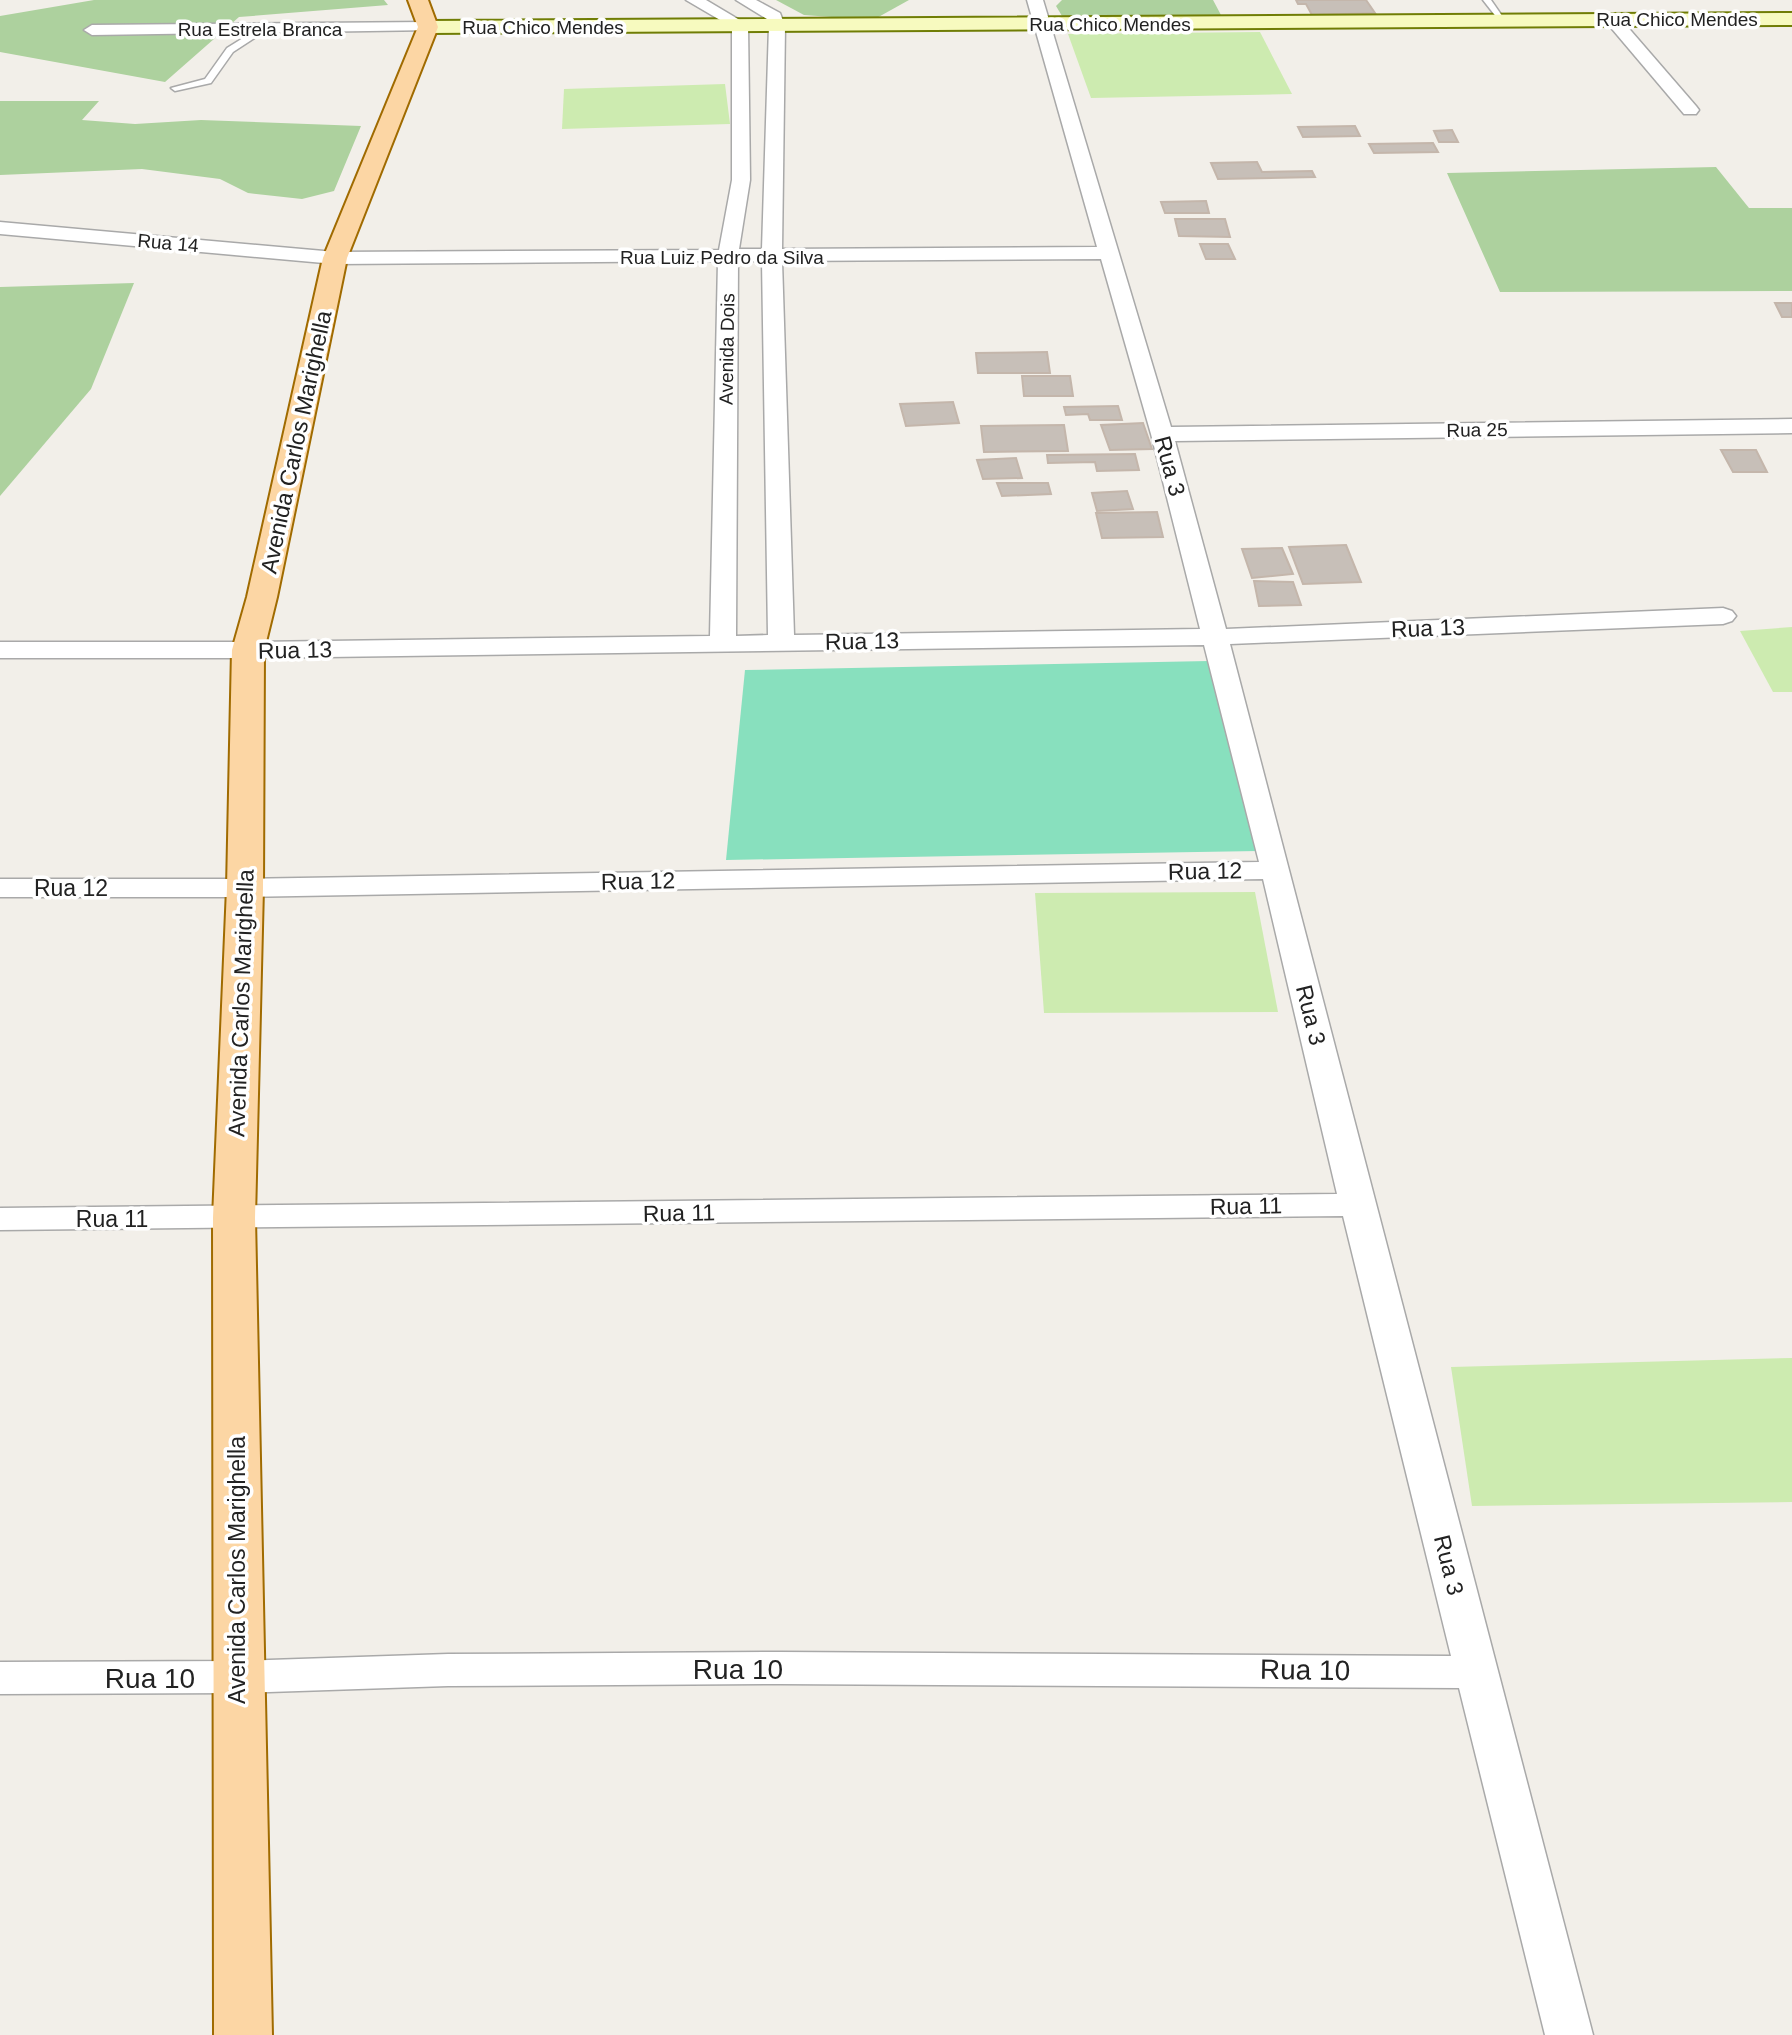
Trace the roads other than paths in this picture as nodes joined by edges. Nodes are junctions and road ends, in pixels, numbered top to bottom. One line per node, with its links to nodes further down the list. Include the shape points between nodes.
1 (418, 0): 11 (main road)
2 (694, 0): 9 (street)
3 (744, 0): 10 (street, via 774,16)
4 (1487, 0): 8 (lane)
5 (1038, 13): 8 (main road, Rua Chico Mendes); 10 (main road, Rua Chico Mendes); 17 (street, Rua 3)
6 (1792, 19): 7 (main road, Rua Chico Mendes)
7 (1613, 20): 8 (main road, Rua Chico Mendes); 15 (street)
8 (1504, 21)
9 (740, 26): 10 (main road, Rua Chico Mendes); 11 (main road, Rua Chico Mendes); 18 (street, Avenida Dois, via 741,180)
10 (777, 26): 19 (street, Avenida Dois)
11 (428, 27): 12 (street, Rua Estrela Branca); 20 (main road, Avenida Carlos Marighella)
12 (264, 29): 13 (street, Rua Estrela Branca); 14 (lane, via 230,50 208,81)
13 (92, 30)
14 (175, 88)
15 (1690, 110)
16 (0, 228): 20 (street, Rua 14)
17 (1109, 254): 19 (street, Rua Luiz Pedro da Silva); 22 (street, Rua 3)
18 (728, 257): 19 (street, Rua Luiz Pedro da Silva); 20 (street, Rua Luiz Pedro da Silva); 25 (street, Avenida Dois)
19 (772, 257): 26 (street, Avenida Dois)
20 (335, 258): 28 (main road, Avenida Carlos Marighella)
21 (1792, 426): 22 (street, Rua 25)
22 (1163, 434): 24 (street, Rua 3)
23 (1723, 616): 24 (street, Rua 13)
24 (1214, 637): 26 (street, Rua 13); 29 (street, Rua 3)
25 (723, 642): 26 (street, Rua 13); 28 (street, Rua 13)
26 (781, 642)
27 (0, 650): 28 (street, Rua 13)
28 (248, 650): 31 (main road, Avenida Carlos Marighella)
29 (1276, 870): 31 (street, Rua 12); 32 (street, Rua 3)
30 (0, 888): 31 (street, Rua 12)
31 (245, 888): 33 (main road, Avenida Carlos Marighella)
32 (1357, 1205): 33 (street, Rua 11); 35 (street, Rua 3)
33 (234, 1218): 34 (street, Rua 11); 37 (main road, Avenida Carlos Marighella)
34 (0, 1219)
35 (1477, 1672): 37 (street, Rua 10, via 781,1668 448,1670); 39 (street, Rua 3)
36 (0, 1678): 37 (street, Rua 10)
37 (237, 1678): 38 (main road, Avenida Carlos Marighella)
38 (243, 2035)
39 (1569, 2035)

